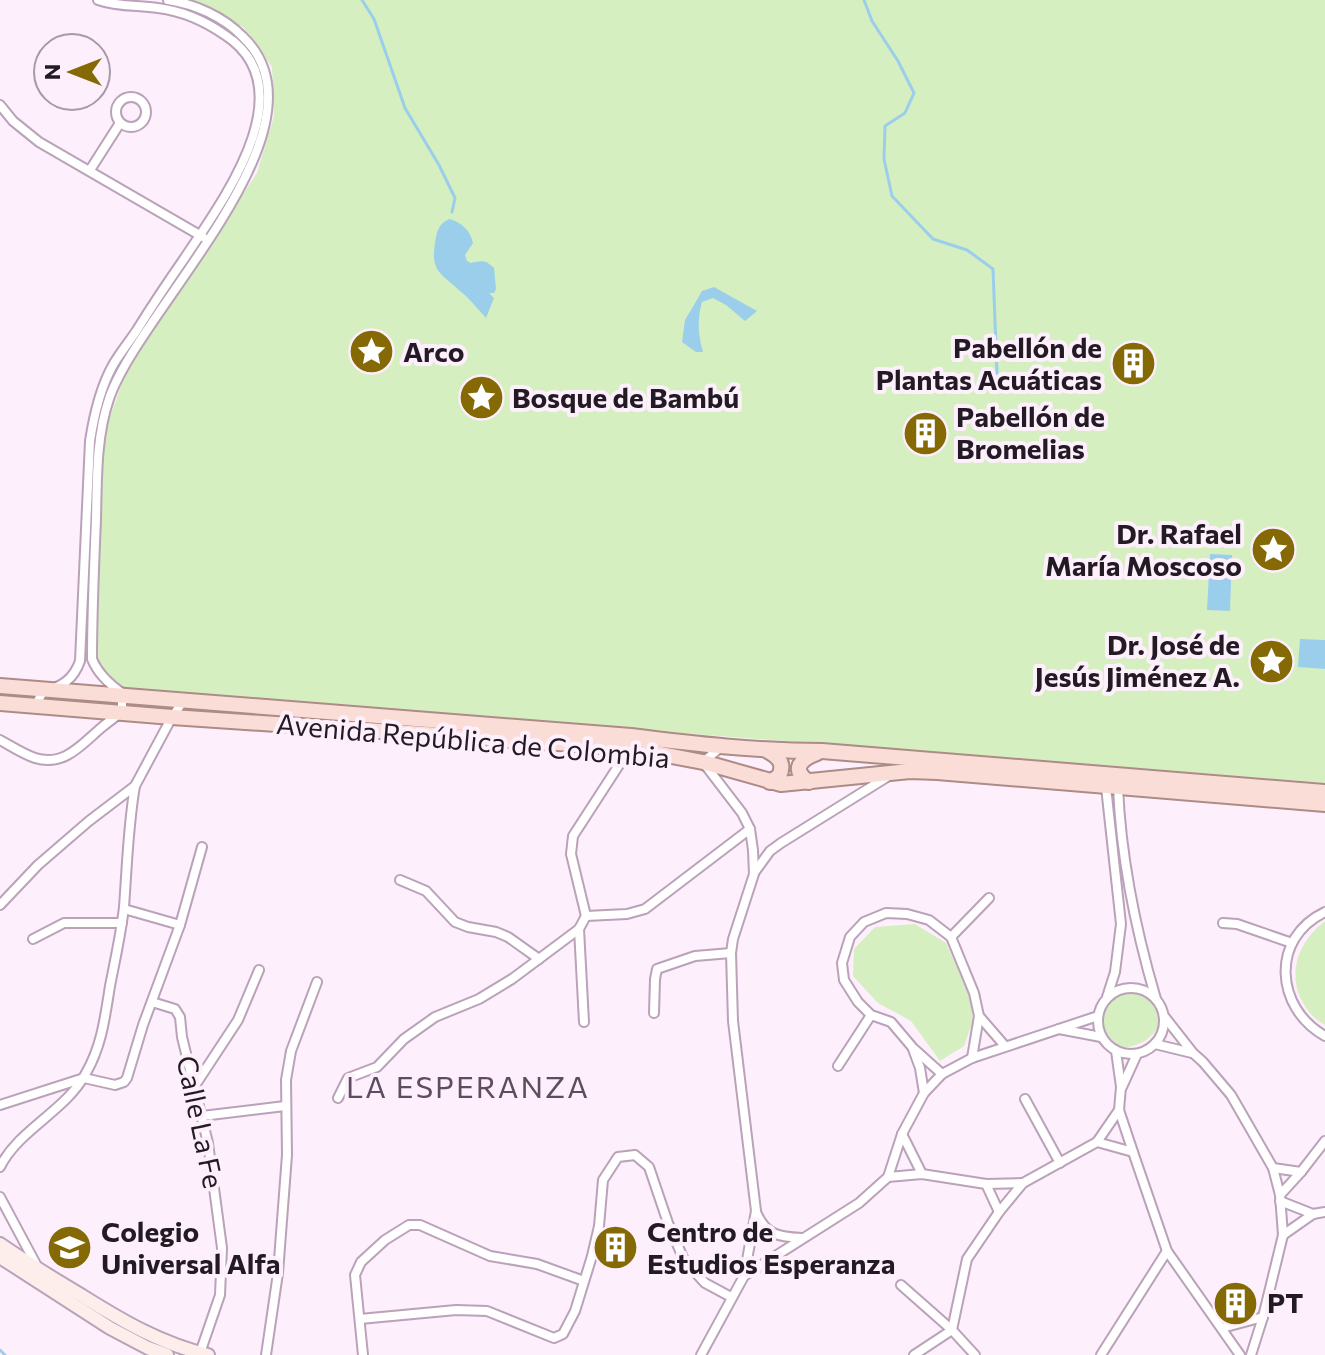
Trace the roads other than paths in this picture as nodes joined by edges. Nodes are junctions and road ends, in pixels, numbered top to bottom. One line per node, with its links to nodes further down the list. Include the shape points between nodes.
1 (98, 0): 6 (street, via 194,18 236,43 256,72 259,111 250,143)
2 (168, 0): 6 (street, via 235,29 258,53 267,77 269,104 259,146 240,188)
3 (0, 105): 5 (street, via 39,142)
4 (120, 123): 5 (street)
5 (90, 170): 6 (street)
6 (204, 237): 7 (street, via 132,345 109,399)
7 (93, 470): 8 (street); 9 (street)
8 (84, 551): 9 (street); 11 (street, via 80,661 64,683)
9 (95, 552): 12 (street, via 92,659 108,684)
10 (0, 686): 11 (main road, Avenida República de Colombia)
11 (44, 690): 12 (main road, Avenida República de Colombia); 15 (street)
12 (123, 694): 13 (main road, Avenida República de Colombia); 16 (street)
13 (184, 699): 17 (street); 19 (main road, Avenida República de Colombia)
14 (0, 703): 15 (main road, Avenida República de Colombia)
15 (35, 706): 16 (main road, Avenida República de Colombia)
16 (122, 712): 17 (main road, Avenida República de Colombia); 18 (street, via 78,750 53,760 39,759)
17 (172, 717): 20 (main road, Avenida República de Colombia); 27 (street)
18 (0, 740)
19 (721, 747): 21 (main road, Avenida República de Colombia); 23 (street)
20 (630, 748): 23 (main road, Avenida República de Colombia); 39 (street, via 573,836 571,854)
21 (768, 751): 22 (main road, Avenida República de Colombia); 25 (main road, via 782,763 779,776)
22 (822, 751): 26 (main road, via 800,763 799,774); 29 (main road, Avenida República de Colombia)
23 (703, 762): 25 (main road, Avenida República de Colombia); 31 (street)
24 (893, 773): 26 (main road, Avenida República de Colombia); 28 (main road, Avenida República de Colombia); 33 (street, via 781,843)
25 (770, 782): 26 (main road, Avenida República de Colombia)
26 (809, 782)
27 (135, 786): 36 (street, via 38,865); 37 (street)
28 (1112, 787): 30 (main road, Avenida República de Colombia); 51 (street, via 1121,924); 52 (street, via 1140,945)
29 (1325, 792)
30 (1325, 804)
31 (750, 829): 33 (street); 39 (street, via 645,909)
32 (202, 847): 42 (street)
33 (754, 874): 47 (street)
34 (400, 880): 48 (street, via 426,891 455,922 508,937)
35 (989, 898): 44 (street)
36 (0, 905)
37 (124, 909): 40 (street); 42 (street)
38 (1325, 912): 46 (street)
39 (586, 916): 43 (street)
40 (122, 923): 45 (street, via 64,923); 72 (street, via 102,1036)
41 (1223, 923): 46 (street)
42 (180, 925): 53 (street)
43 (579, 929): 48 (street); 59 (street)
44 (951, 937): 55 (street, via 929,920 907,914 886,913 864,922 850,937 842,963 844,980); 56 (street)
45 (33, 939)
46 (1292, 943): 61 (street, via 1285,974 1293,1005)
47 (731, 953): 54 (street, via 695,956 657,969); 96 (street, via 733,1021)
48 (539, 959): 76 (street, via 479,999 435,1017 377,1067 348,1078)
49 (259, 970): 73 (street, via 238,1020)
50 (317, 982): 79 (street, via 291,1051)
51 (1107, 997): 52 (street, via 1138,988); 57 (street)
52 (1156, 999): 58 (street)
53 (152, 1002): 72 (street, via 124,1082); 73 (street, Calle La Fe, via 178,1012)
54 (654, 1013)
55 (871, 1015): 65 (street, via 891,1022); 70 (street)
56 (979, 1016): 64 (street); 69 (street)
57 (1098, 1016): 60 (street); 62 (street)
58 (1164, 1016): 63 (street); 67 (street)
59 (584, 1022)
60 (1058, 1029): 62 (street); 64 (street)
61 (1325, 1036)
62 (1101, 1037): 66 (street)
63 (1155, 1044): 67 (street); 68 (street)
64 (1005, 1046): 69 (street)
65 (913, 1048): 71 (street); 75 (street)
66 (1116, 1051): 68 (street); 74 (street)
67 (1193, 1053): 88 (street, via 1231,1095)
68 (1137, 1054): 74 (street)
69 (972, 1058): 71 (street)
70 (838, 1066)
71 (942, 1074): 75 (street)
72 (84, 1078): 78 (street); 87 (street)
73 (194, 1087): 81 (street, Calle La Fe)
74 (1121, 1087): 80 (street)
75 (924, 1093): 82 (street)
76 (338, 1098)
77 (1025, 1099): 86 (street)
78 (0, 1105)
79 (285, 1106): 81 (street); 116 (street, via 287,1155)
80 (1119, 1110): 84 (street); 85 (street)
81 (202, 1116): 114 (street, Calle La Fe, via 222,1248 220,1295)
82 (902, 1134): 90 (street); 91 (street)
83 (1325, 1141): 89 (street)
84 (1097, 1142): 85 (street); 86 (street)
85 (1133, 1152): 103 (street)
86 (1060, 1163): 92 (street)
87 (0, 1167)
88 (1273, 1168): 89 (street); 95 (street)
89 (1301, 1172): 95 (street)
90 (922, 1174): 91 (street); 93 (street)
91 (888, 1177): 101 (street, via 859,1203)
92 (1023, 1183): 93 (street); 97 (street)
93 (986, 1184): 97 (street)
94 (0, 1197): 105 (street)
95 (1280, 1198): 99 (street); 100 (street)
96 (756, 1211): 101 (street, via 761,1224 777,1236); 106 (street)
97 (999, 1212): 113 (street, via 967,1259)
98 (1325, 1212): 99 (street)
99 (1313, 1214): 100 (street)
100 (1283, 1235): 110 (street)
101 (802, 1238): 106 (street)
102 (0, 1244): 105 (main road)
103 (1167, 1251): 112 (street); 121 (street)
104 (0, 1257): 115 (main road, via 110,1328)
105 (41, 1272): 114 (main road, via 137,1329)
106 (744, 1276): 109 (street)
107 (584, 1281): 109 (street, via 599,1226 603,1180 618,1157 635,1155 649,1167 684,1260 705,1283); 111 (street, via 563,1334 554,1338 487,1311); 111 (street, via 537,1264 490,1256 409,1225 361,1262 355,1275)
108 (901, 1285): 113 (street)
109 (731, 1297): 118 (street)
110 (1263, 1317): 112 (street); 123 (street)
111 (360, 1319): 117 (street)
112 (1222, 1328): 122 (street)
113 (952, 1330): 119 (street); 120 (street)
114 (204, 1354)
115 (167, 1355)
116 (266, 1355)
117 (363, 1355)
118 (701, 1355)
119 (914, 1355)
120 (975, 1355)
121 (1101, 1355)
122 (1240, 1355)
123 (1251, 1355)

